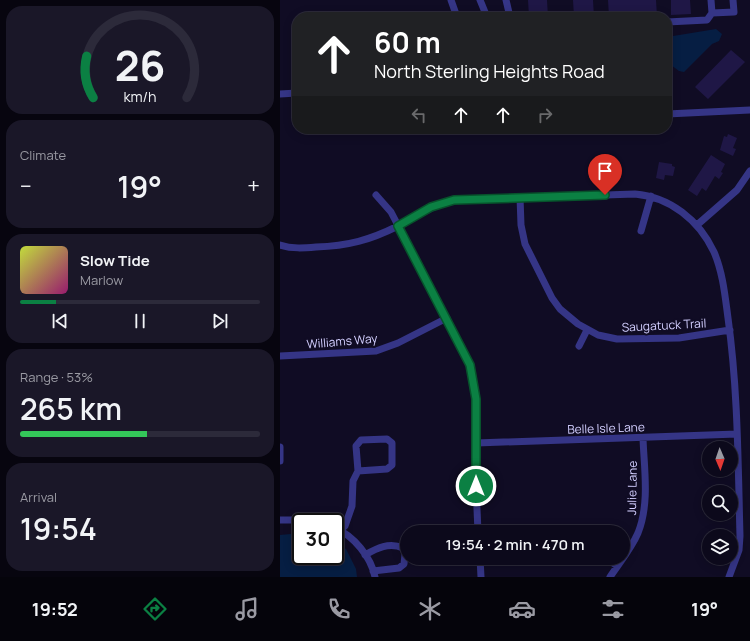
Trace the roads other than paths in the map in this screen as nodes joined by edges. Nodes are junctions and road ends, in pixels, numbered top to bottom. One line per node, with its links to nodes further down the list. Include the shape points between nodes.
1 (451, 0): 6 (street)
2 (480, 0): 7 (street)
3 (506, 0): 8 (street)
4 (711, 0): 9 (street)
5 (733, 0): 9 (street, via 734,12)
6 (455, 12)
7 (485, 12)
8 (509, 12)
9 (712, 13): 10 (street, via 707,20)
10 (672, 22)
11 (292, 93): 12 (street)
12 (280, 94)
13 (750, 110): 14 (street)
14 (672, 114)
15 (750, 171): 19 (street, via 736,190)
16 (376, 195): 20 (street, via 391,212)
17 (651, 196): 18 (street, via 635,194); 19 (street, via 678,209); 21 (street)
18 (520, 197): 20 (street, via 454,200 431,207); 24 (street, Saugatuck Trail, via 525,244 545,285 560,309)
19 (696, 225): 25 (street, via 714,252 719,267)
20 (398, 226): 22 (street, via 343,246 296,248); 23 (street)
21 (641, 231)
22 (280, 245)
23 (447, 318): 27 (street, Williams Way, via 398,343 376,351); 30 (street, via 470,365 476,399)
24 (587, 330): 25 (street, Saugatuck Trail, via 609,338 637,339 679,338); 26 (street)
25 (730, 330): 28 (street, via 734,359)
26 (579, 346)
27 (280, 356)
28 (737, 434): 29 (street, Belle Isle Lane); 45 (street, via 740,536 739,550)
29 (643, 438): 30 (street, Belle Isle Lane); 41 (street, Julie Lane, via 645,492 642,520 632,546)
30 (476, 443): 36 (street)
31 (280, 447): 32 (street)
32 (280, 461)
33 (358, 471): 33 (street, via 387,469 392,465 392,443 387,439 361,440 356,446); 37 (street, via 353,481 350,516)
34 (280, 520): 35 (street)
35 (292, 520)
36 (478, 525)
37 (344, 526)
38 (344, 533): 39 (street, via 360,546)
39 (365, 555): 42 (street); 42 (street, via 380,546 403,548 404,564 399,568)
40 (480, 565): 43 (street)
41 (617, 566): 44 (street, Julie Lane)
42 (374, 574)
43 (481, 577)
44 (610, 577)
45 (729, 577)

